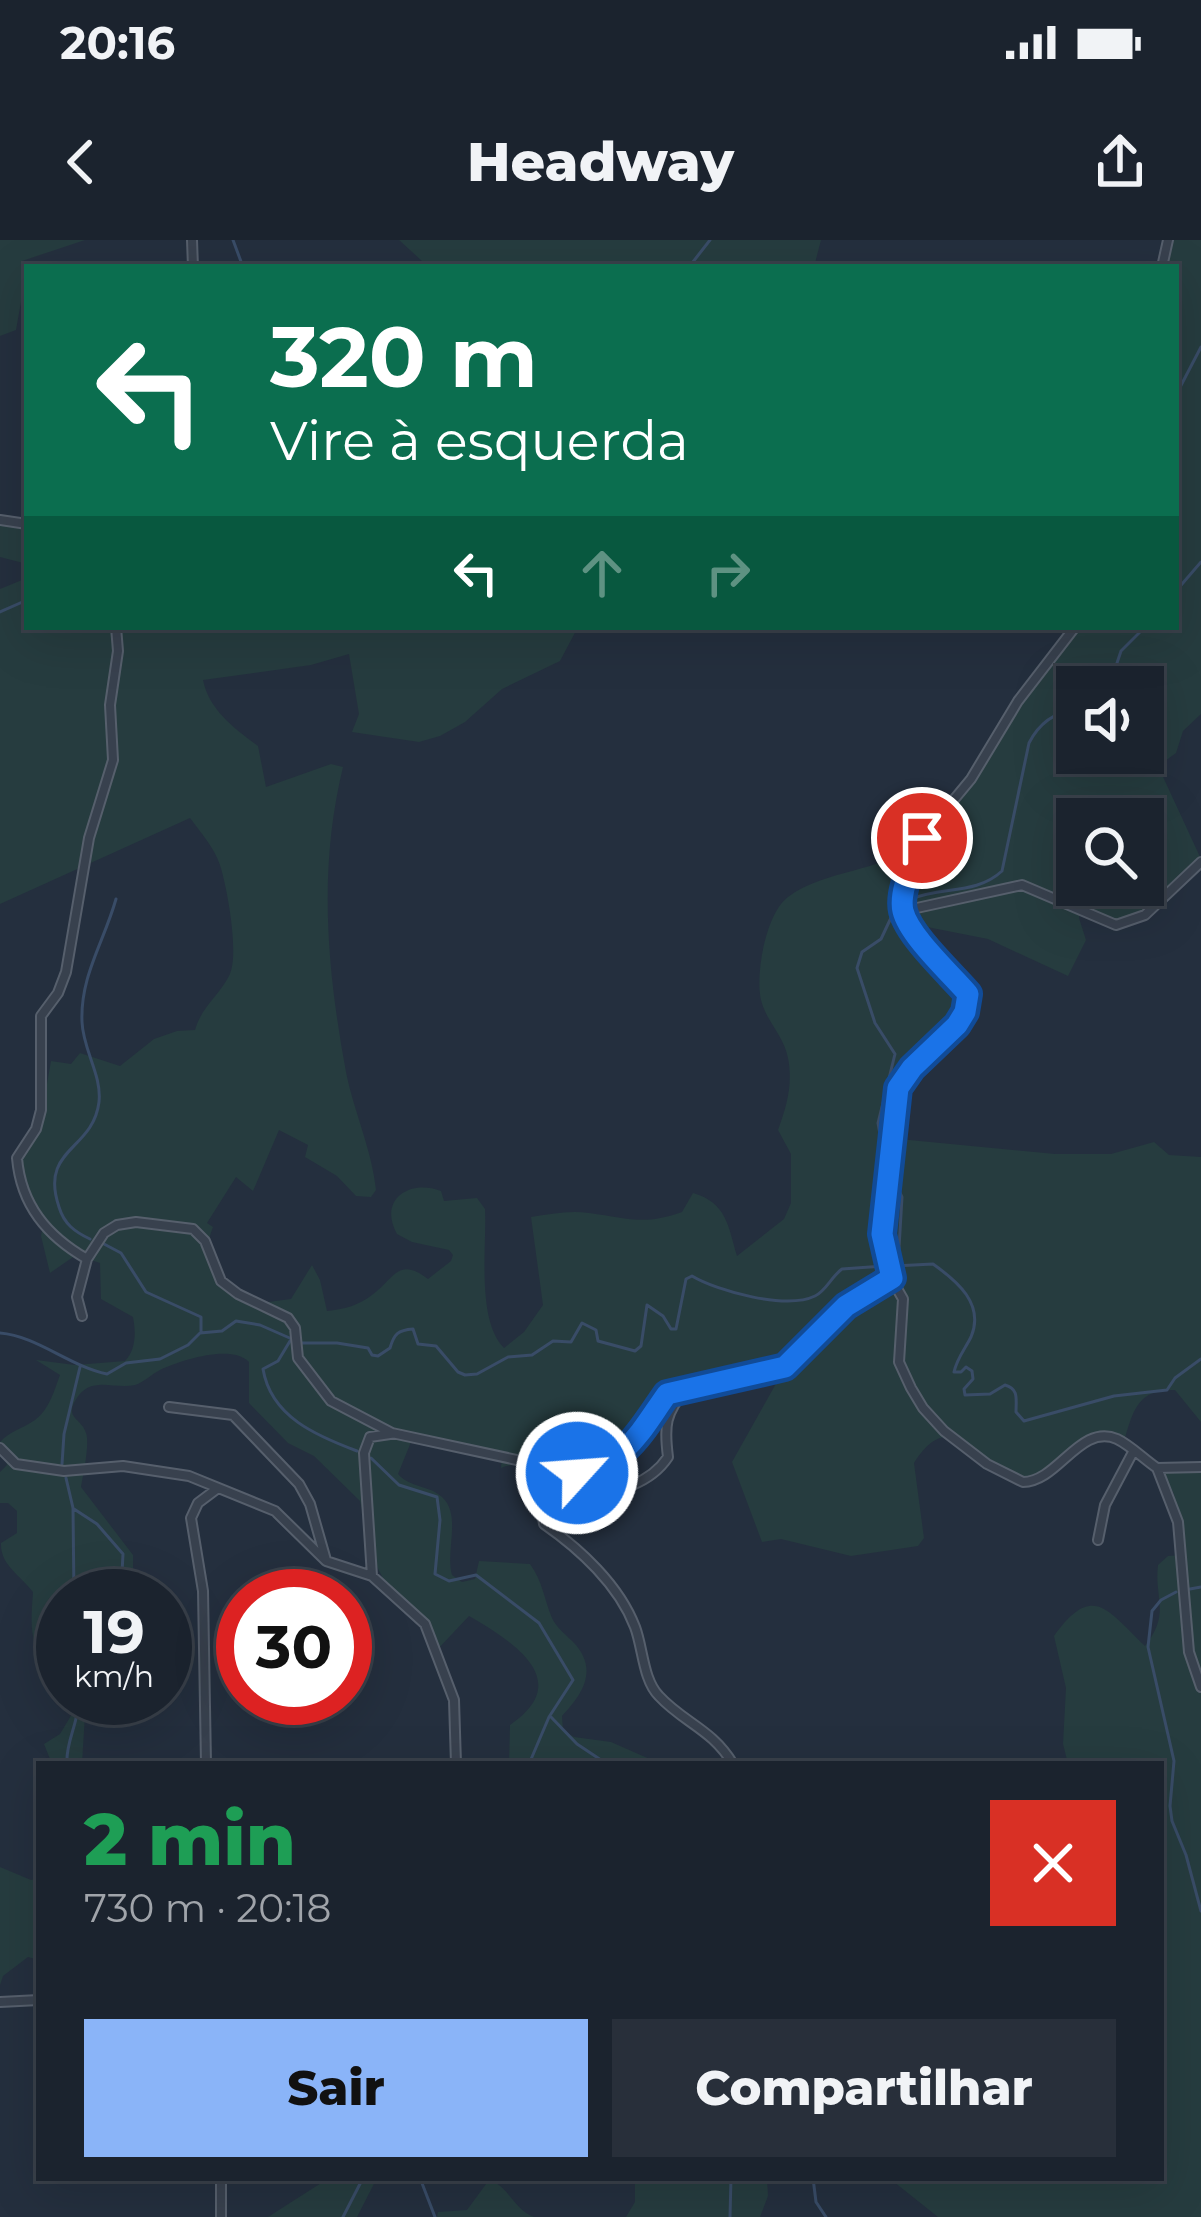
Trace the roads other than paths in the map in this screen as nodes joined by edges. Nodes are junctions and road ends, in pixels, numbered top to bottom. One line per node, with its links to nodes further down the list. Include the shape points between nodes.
1 (116, 630): 5 (street, via 113,760 89,838 66,972 41,1016 41,1110 17,1158 23,1195 45,1228)
2 (1073, 630): 4 (street, via 922,838)
3 (1201, 862): 4 (street, via 1145,915 1115,925 1022,885)
4 (903, 911): 6 (street, via 968,994 957,1025 898,1088 882,1234)
5 (87, 1259): 7 (street, via 77,1297); 10 (street, via 117,1225 193,1228 221,1281 288,1318 298,1358 331,1401)
6 (892, 1278): 8 (street, via 846,1306 785,1367); 12 (street, via 903,1299 899,1362 911,1388 944,1431 988,1464 1034,1482 1094,1438 1115,1438)
7 (82, 1316)
8 (687, 1388): 10 (street, via 667,1394 624,1454 577,1473); 24 (street, via 670,1406 668,1457 657,1474 542,1513 624,1605 658,1695)
9 (169, 1408): 17 (street, via 233,1415 299,1484)
10 (392, 1433): 19 (street, via 370,1437 364,1453)
11 (0, 1448): 15 (street, via 16,1463 64,1471 123,1466)
12 (1133, 1452): 14 (street); 16 (street, via 1105,1504)
13 (1201, 1467): 14 (street)
14 (1157, 1468): 21 (street, via 1178,1522)
15 (220, 1487): 17 (street, via 275,1511); 22 (street, via 190,1518 203,1591)
16 (1098, 1540)
17 (326, 1562): 18 (street)
18 (349, 1569)
19 (372, 1569)
20 (372, 1576): 23 (street, via 425,1624 454,1700)
21 (1201, 1688)
22 (206, 1761)
23 (456, 1761)
24 (731, 1761)
25 (36, 2000): 26 (street)
26 (0, 2002)
27 (221, 2181): 28 (street)
28 (221, 2217)

